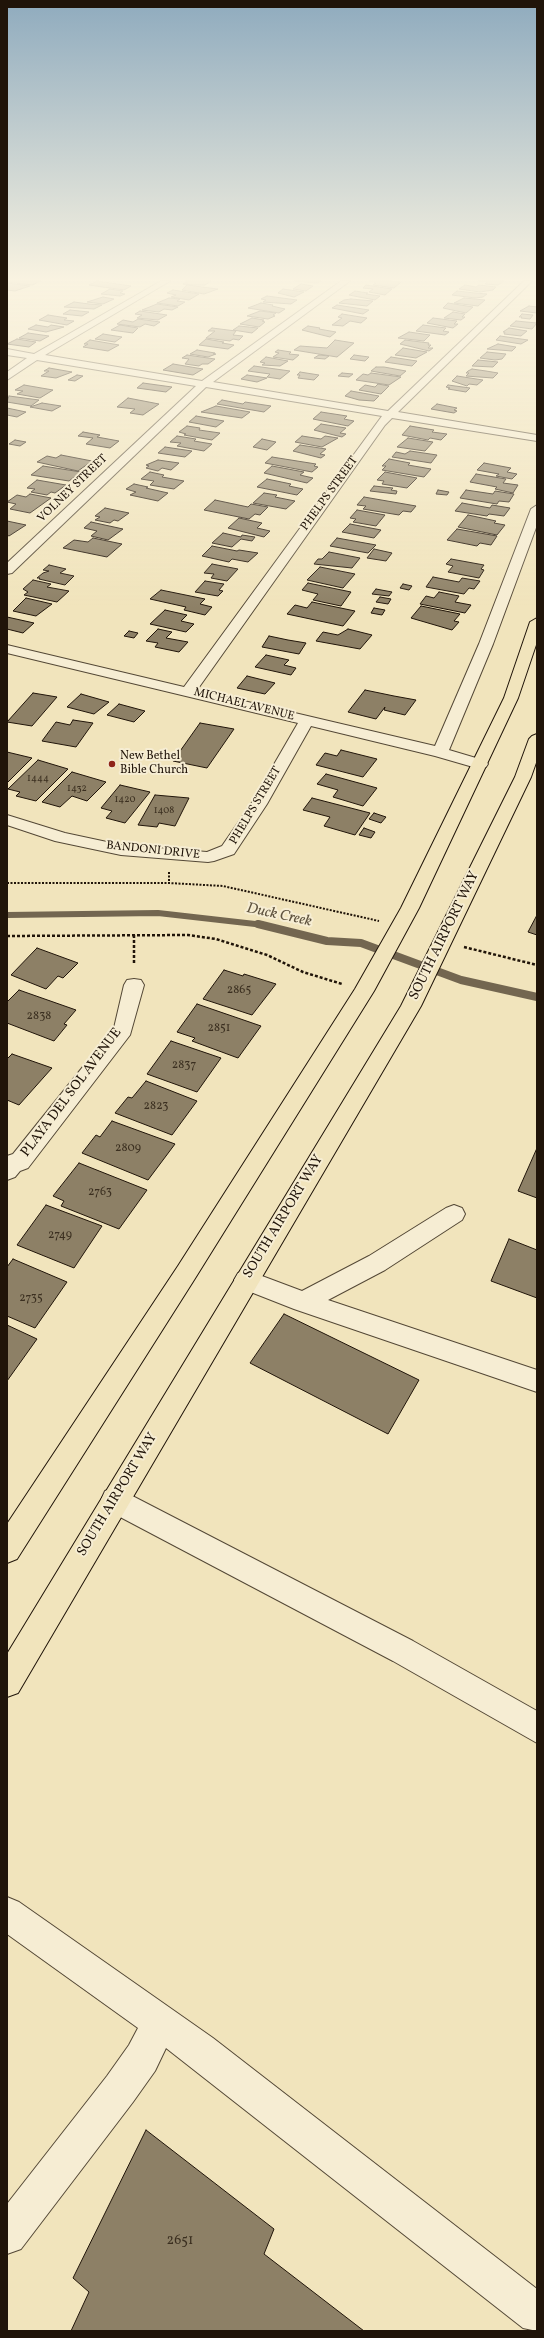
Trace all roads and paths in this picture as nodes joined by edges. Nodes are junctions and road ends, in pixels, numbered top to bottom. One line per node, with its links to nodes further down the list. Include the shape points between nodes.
1 (197, 390): 7 (street, VOLNEY STREET)
2 (241, 390): 4 (street)
3 (414, 390): 4 (street, PHELPS STREET)
4 (389, 414): 5 (street); 10 (street, PHELPS STREET)
5 (537, 438)
6 (537, 509): 13 (street, via 486,644)
7 (7, 570)
8 (537, 622): 14 (main road, via 511,698)
9 (7, 648): 10 (street, MICHAEL AVENUE)
10 (188, 692): 11 (street, MICHAEL AVENUE)
11 (307, 720): 13 (street, MICHAEL AVENUE); 16 (street, PHELPS STREET, via 259,804)
12 (537, 740): 21 (main road, SOUTH AIRPORT WAY, via 524,777)
13 (440, 752): 14 (street, MICHAEL AVENUE)
14 (480, 764): 18 (main road)
15 (7, 820): 16 (street, BANDONI DRIVE, via 61,837 120,850 208,857)
16 (228, 850)
17 (7, 883): 18 (path, via 169,883 223,886 366,917)
18 (398, 928): 24 (main road)
19 (134, 935): 20 (path); 23 (path); 24 (path, via 188,934 216,939 266,955 303,972)
20 (7, 936)
21 (442, 942): 22 (path); 27 (main road, SOUTH AIRPORT WAY, via 416,995)
22 (537, 965)
23 (134, 985): 25 (street, PLAYA DEL SOL AVENUE, via 123,1030)
24 (366, 986): 31 (main road, via 186,1273)
25 (11, 1163)
26 (454, 1214): 28 (street, via 377,1263)
27 (246, 1280): 28 (street); 30 (main road, SOUTH AIRPORT WAY)
28 (303, 1302): 29 (street)
29 (537, 1381)
30 (115, 1500): 32 (main road, SOUTH AIRPORT WAY); 33 (street, via 403,1651)
31 (7, 1548)
32 (7, 1682)
33 (537, 1728)
34 (7, 1914): 35 (street)
35 (160, 2022): 36 (street, via 142,2058 124,2084); 37 (street)
36 (7, 2235)
37 (537, 2314)

